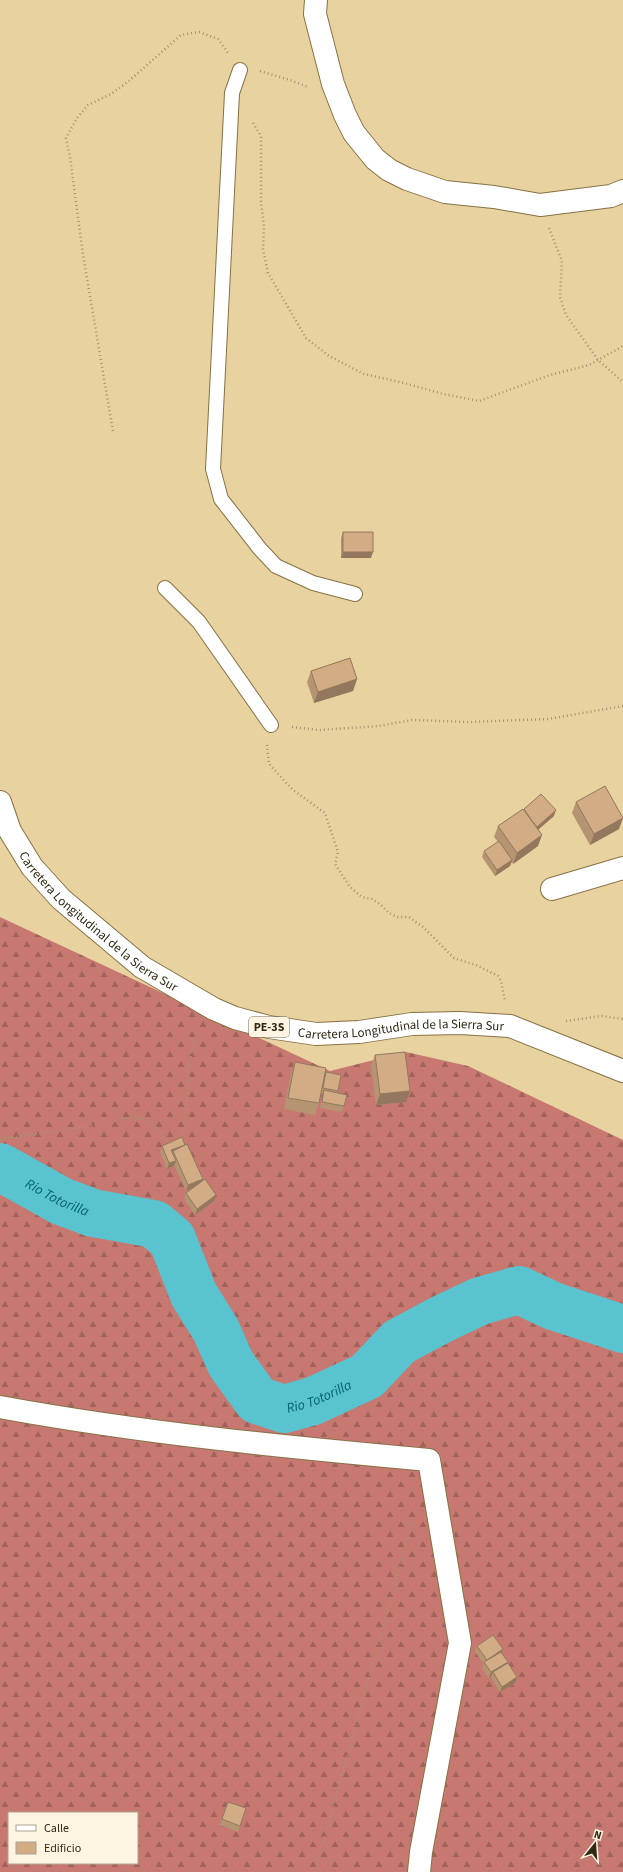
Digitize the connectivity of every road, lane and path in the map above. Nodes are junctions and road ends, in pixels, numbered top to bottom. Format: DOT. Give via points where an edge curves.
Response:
graph roads {
  1 [pos="316,0"];
  2 [pos="240,70"];
  3 [pos="311,89"];
  4 [pos="232,93"];
  5 [pos="623,191"];
  6 [pos="540,205"];
  7 [pos="623,346"];
  8 [pos="598,360"];
  9 [pos="623,382"];
  10 [pos="113,430"];
  11 [pos="165,588"];
  12 [pos="355,594"];
  13 [pos="623,706"];
  14 [pos="271,725"];
  15 [pos="0,802"];
  16 [pos="623,868"];
  17 [pos="552,889"];
  18 [pos="235,1018"];
  19 [pos="623,1019"];
  20 [pos="510,1026"];
  21 [pos="539,1039"];
  22 [pos="623,1071"];
  23 [pos="0,1139"];
  24 [pos="0,1407"];
  25 [pos="414,1514"];
  26 [pos="316,1872"];
  27 [pos="419,1872"];
  1 -- 6 [label="main road" via="315,14 333,84 354,133 375,159 408,180 445,192"];
  2 -- 3 [label="path" via="260,71"];
  2 -- 4 [label="lane"];
  2 -- 10 [label="path" via="218,39 199,32 181,35 129,81 111,94 88,105 66,138"];
  4 -- 8 [label="path" via="261,136 263,249 268,273 306,338 329,356 364,374 480,401 550,375 589,366"];
  4 -- 12 [label="lane" via="213,470 221,499 276,566 313,583"];
  5 -- 6 [label="main road" via="611,196"];
  6 -- 8 [label="path" via="562,261 560,297 566,315"];
  7 -- 8 [label="path"];
  8 -- 9 [label="path"];
  11 -- 14 [label="lane" via="199,622"];
  13 -- 14 [label="path" via="548,719 469,722 412,720 379,726 319,730"];
  14 -- 20 [label="path" via="266,738 268,764 294,790 325,813 338,852 335,864 350,887 397,917 408,917 423,927 454,958 498,976 502,981"];
  15 -- 18 [label="main road, Carretera Longitudinal de la Sierra Sur / PE-3S" via="10,831 28,861 61,899 142,967 214,1009"];
  16 -- 17 [label="main road"];
  18 -- 20 [label="main road, Carretera Longitudinal de la Sierra Sur / PE-3S" via="269,1027 316,1034 359,1032 412,1024"];
  18 -- 23 [label="path" via="202,1032 196,1038 192,1052 183,1133 178,1143 171,1144 166,1141 150,1122 140,1116 110,1123"];
  19 -- 21 [label="path" via="601,1016 568,1020"];
  20 -- 21 [label="main road, Carretera Longitudinal de la Sierra Sur / PE-3S"];
  21 -- 22 [label="main road, Carretera Longitudinal de la Sierra Sur / PE-3S"];
  24 -- 27 [label="main road" via="244,1443 429,1460 460,1643 420,1852"];
  25 -- 26 [label="path"];
}
